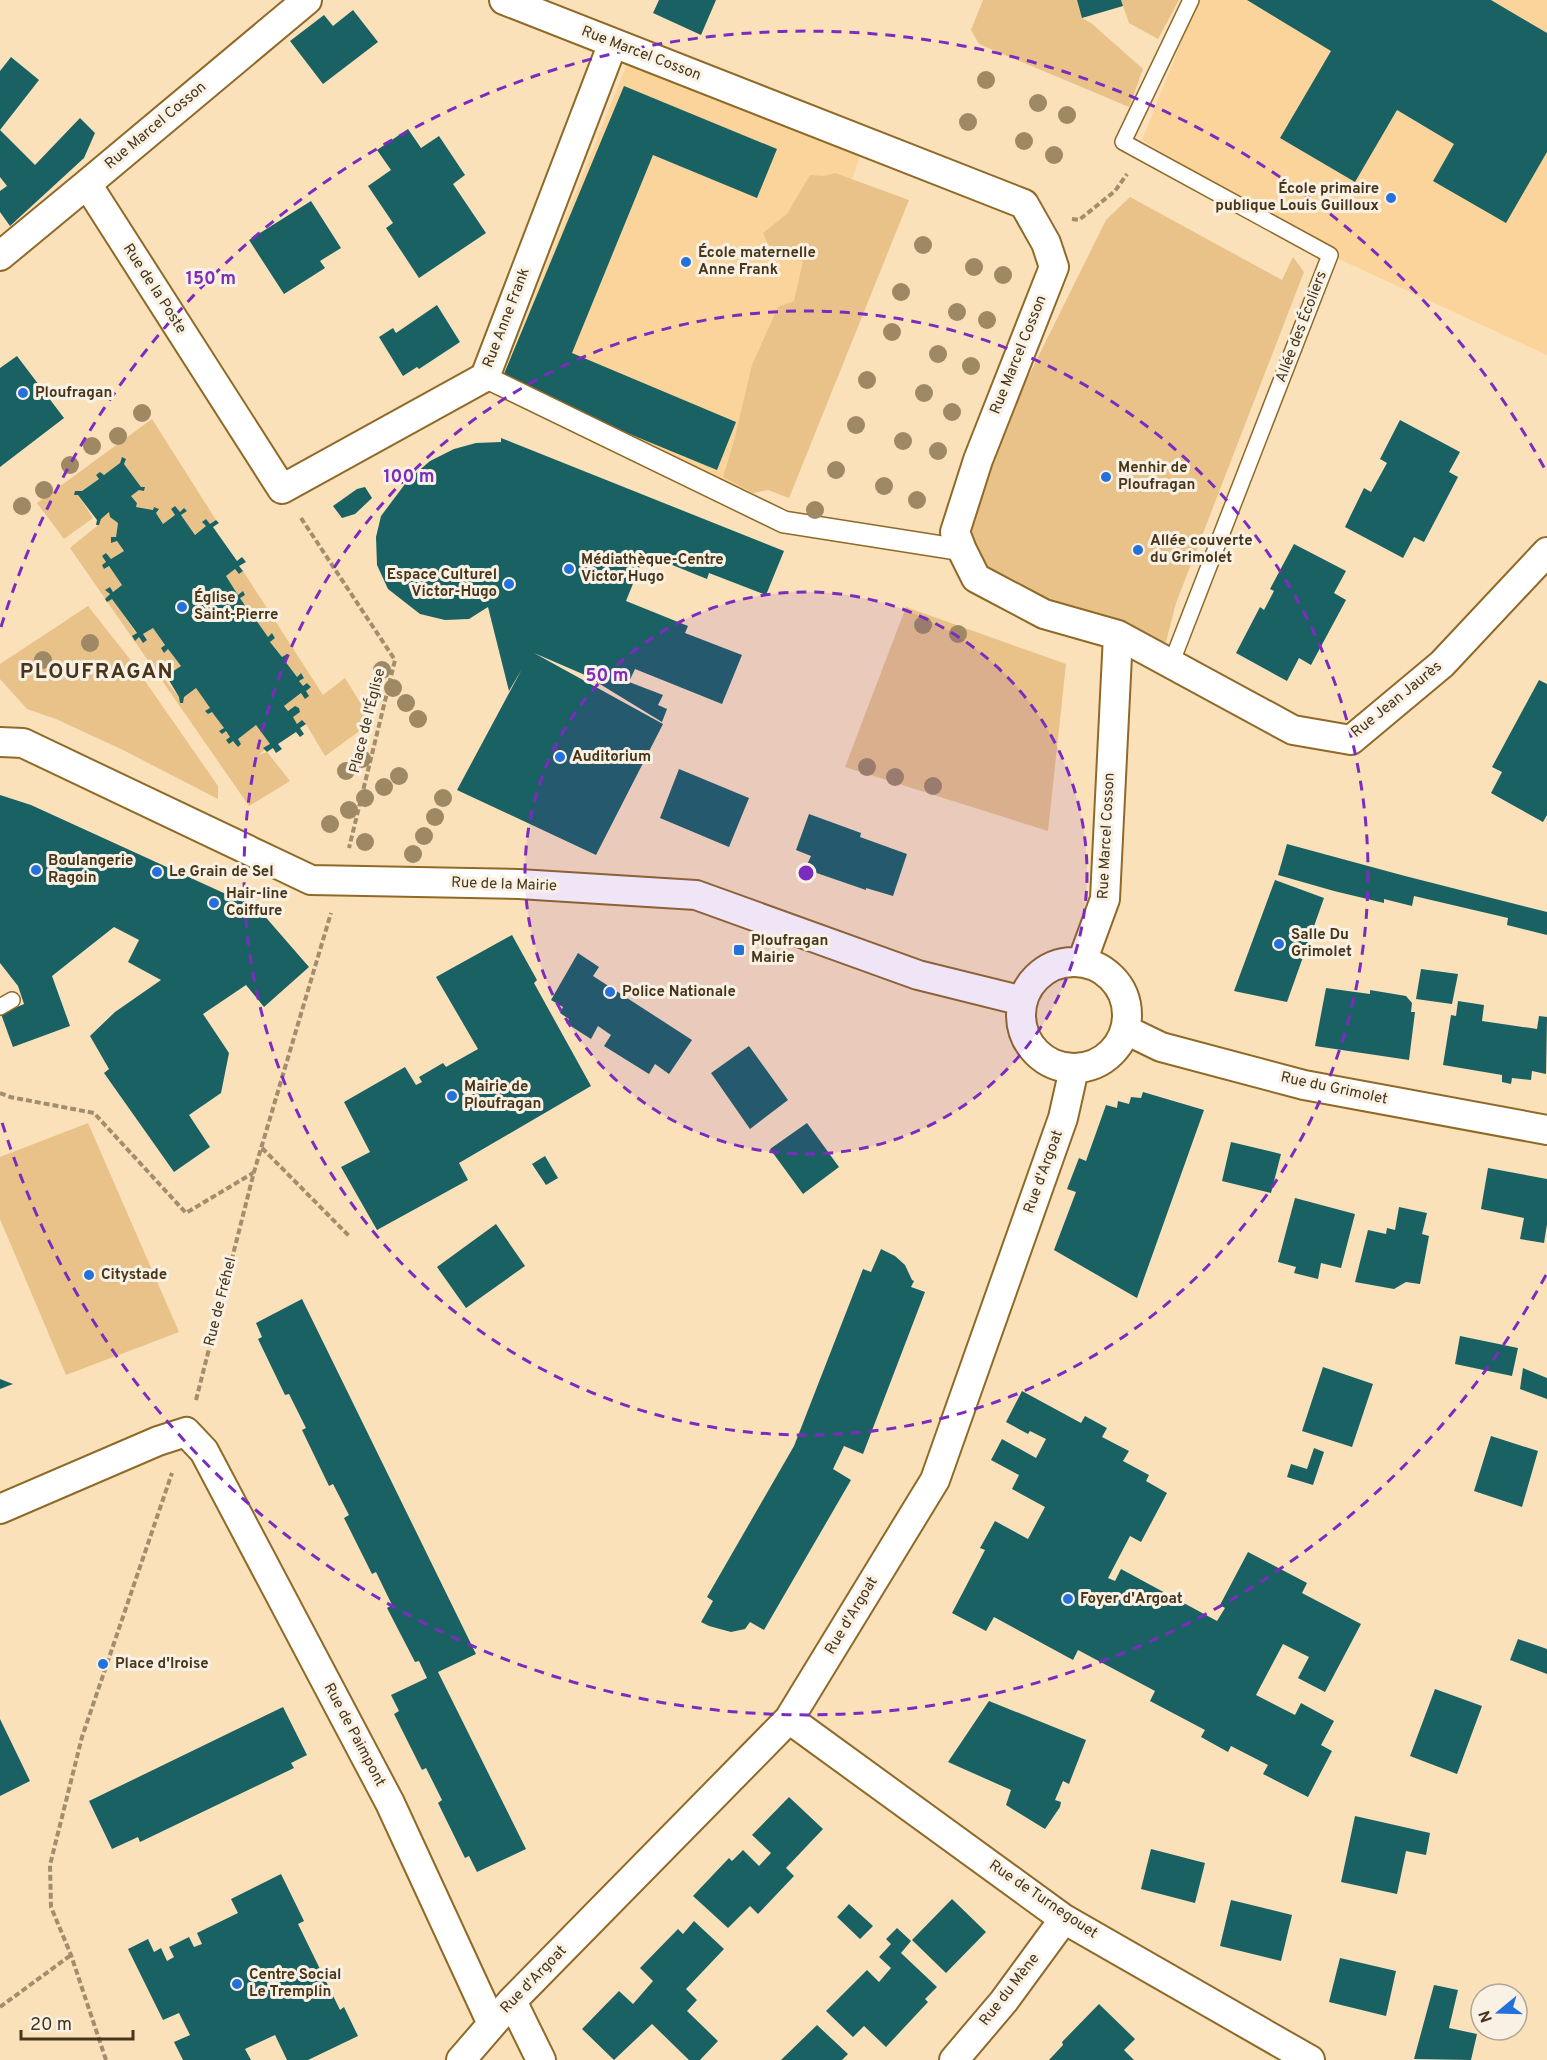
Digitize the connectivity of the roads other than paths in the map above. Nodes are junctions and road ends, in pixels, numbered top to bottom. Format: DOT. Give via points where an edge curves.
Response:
graph roads {
  1 [pos="307,0"];
  2 [pos="504,0"];
  3 [pos="1191,0"];
  4 [pos="613,43"];
  5 [pos="87,184"];
  6 [pos="0,256"];
  7 [pos="484,377"];
  8 [pos="282,489"];
  9 [pos="962,550"];
  10 [pos="1547,552"];
  11 [pos="1118,635"];
  12 [pos="1171,664"];
  13 [pos="0,742"];
  14 [pos="1083,962"];
  15 [pos="1023,1001"];
  16 [pos="1126,1030"];
  17 [pos="1074,1069"];
  18 [pos="1547,1130"];
  19 [pos="0,1509"];
  20 [pos="789,1719"];
  21 [pos="1064,1919"];
  22 [pos="512,2001"];
  23 [pos="492,2024"];
  24 [pos="461,2060"];
  25 [pos="541,2060"];
  26 [pos="954,2060"];
  27 [pos="1310,2060"];
  1 -- 5 [label="street, Rue Marcel Cosson"];
  2 -- 4 [label="street, Rue Marcel Cosson"];
  3 -- 12 [label="lane, Allée des Écoliers" via="1123,142 1330,255"];
  4 -- 7 [label="street, Rue Anne Frank"];
  4 -- 9 [label="street, Rue Marcel Cosson" via="1024,204 1046,243 1054,267 978,460 955,532"];
  5 -- 6 [label="street"];
  5 -- 8 [label="street, Rue de la Poste"];
  7 -- 8 [label="street, Rue Anne Frank"];
  7 -- 9 [label="street" via="784,522"];
  9 -- 11 [label="street, Rue Marcel Cosson" via="976,578 1044,614"];
  10 -- 12 [label="street, Rue Jean Jaurès" via="1442,664 1351,740 1293,730"];
  11 -- 12 [label="street, Rue Jean Jaurès"];
  11 -- 14 [label="street, Rue Marcel Cosson" via="1106,899"];
  13 -- 15 [label="street, Rue de la Mairie" via="23,743 311,880 519,884 696,895 918,975"];
  14 -- 15 [label="street" via="1052,966 1029,987"];
  14 -- 16 [label="street" via="1100,968 1123,994"];
  15 -- 17 [label="street" via="1024,1033 1032,1047 1050,1063"];
  16 -- 17 [label="street" via="1106,1058"];
  16 -- 18 [label="street, Rue du Grimolet" via="1161,1047 1304,1085"];
  17 -- 20 [label="street, Rue d'Argoat" via="1064,1118 935,1480"];
  19 -- 23 [label="street, Rue de Paimpont" via="158,1441 194,1434 390,1803"];
  20 -- 21 [label="street, Rue de Turnegouet"];
  20 -- 22 [label="street, Rue d'Argoat"];
  21 -- 26 [label="street, Rue du Mène" via="1004,2001"];
  21 -- 27 [label="street, Rue de Turnegouet"];
  22 -- 23 [label="street, Rue d'Argoat"];
  22 -- 25 [label="street"];
  23 -- 24 [label="street, Rue d'Argoat"];
}
